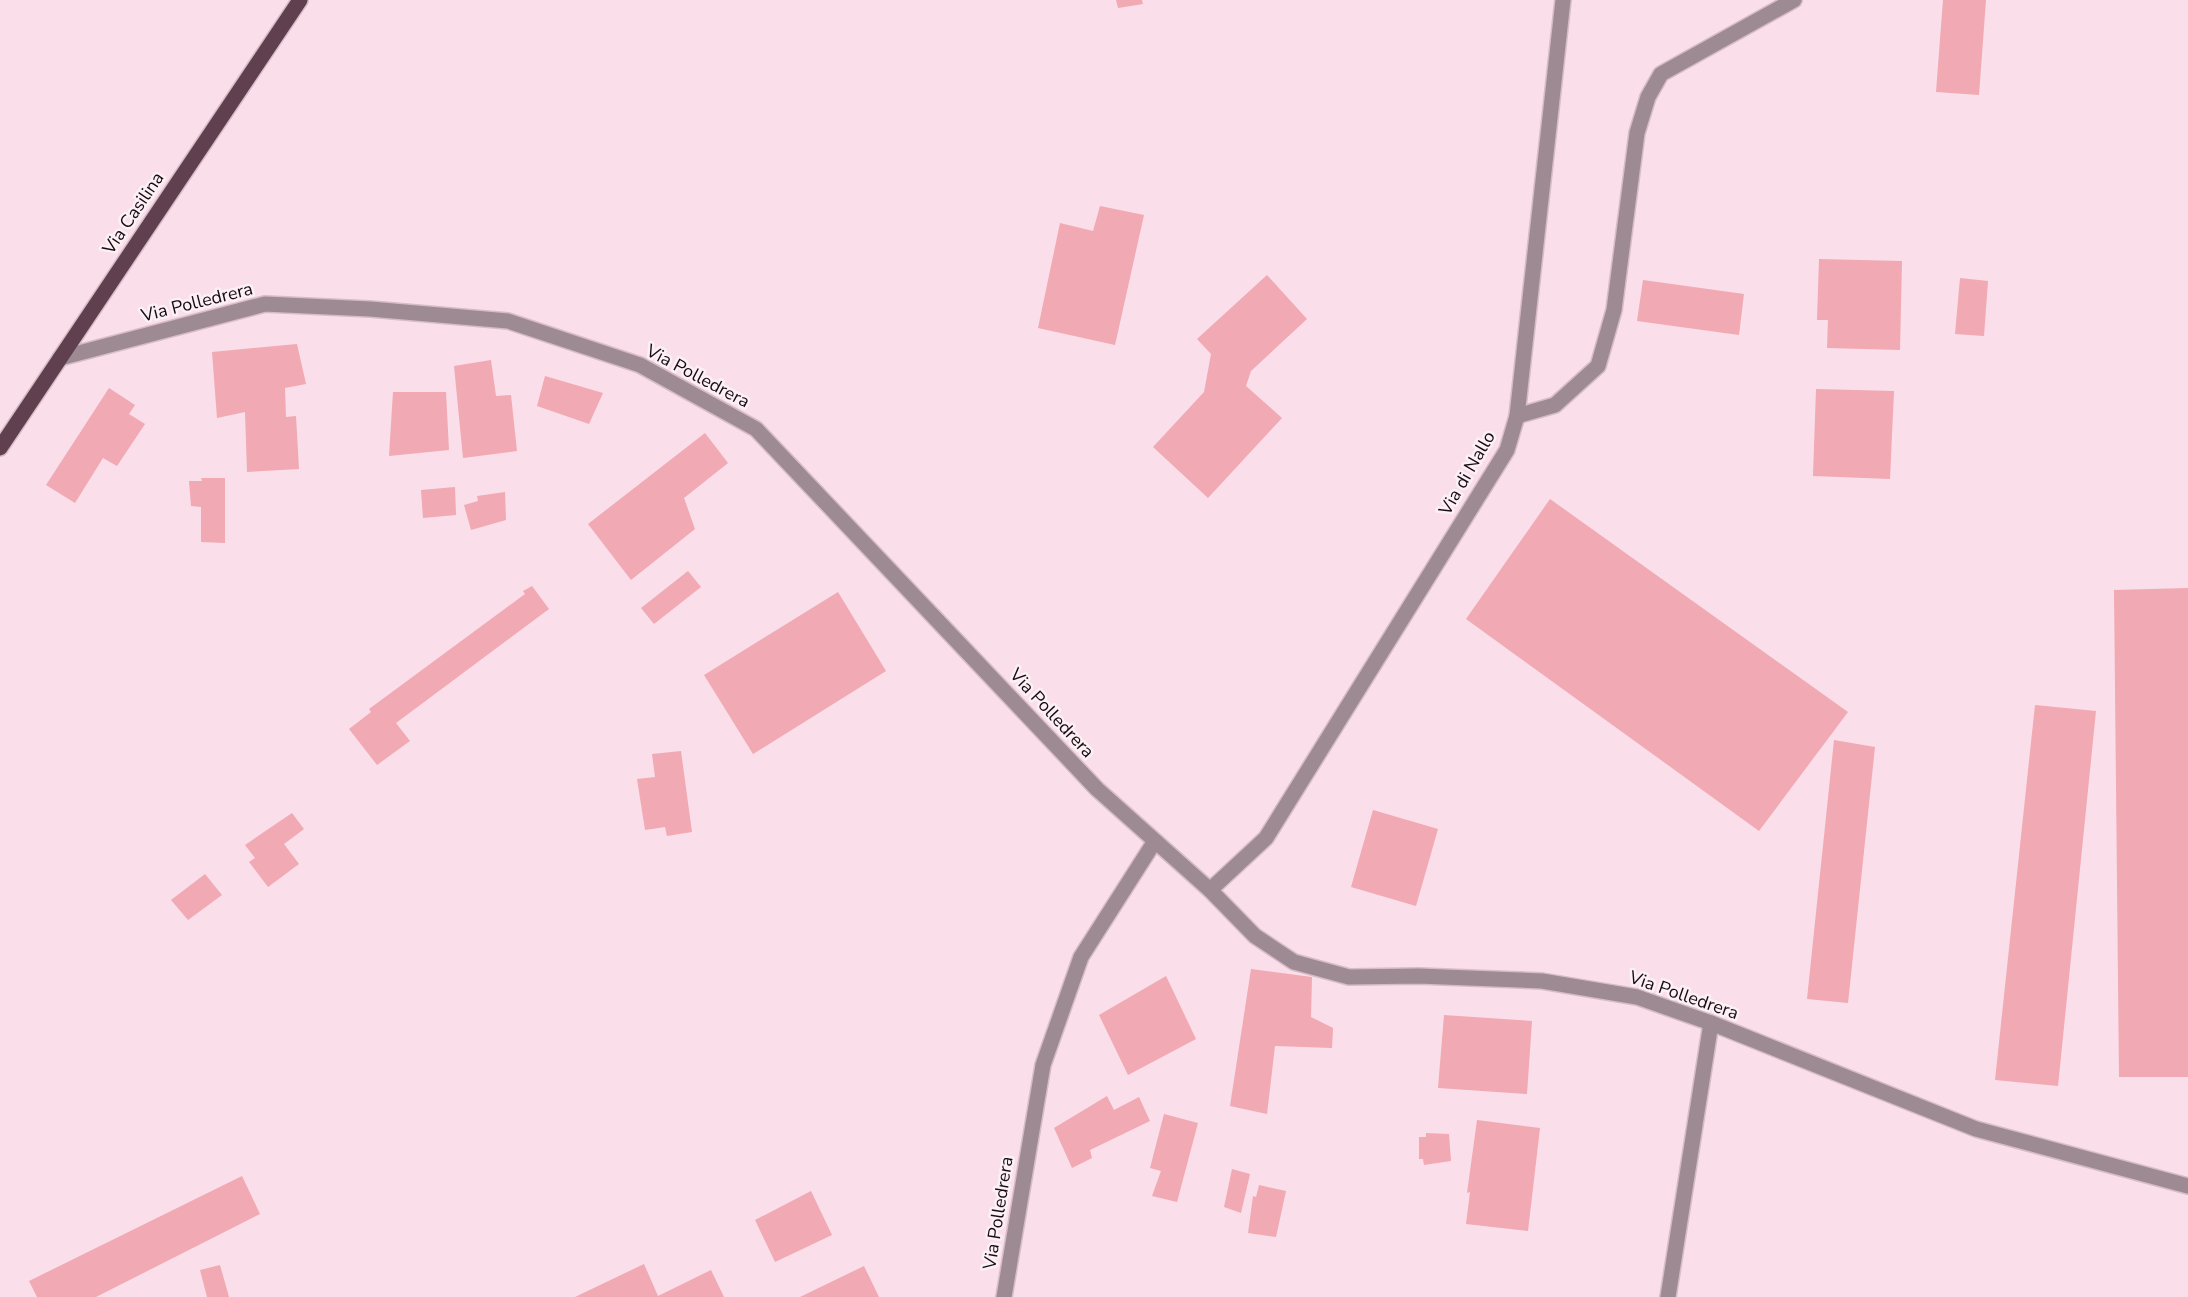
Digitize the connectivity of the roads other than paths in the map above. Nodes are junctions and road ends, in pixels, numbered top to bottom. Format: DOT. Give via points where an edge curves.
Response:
graph roads {
  1 [pos="300,0"];
  2 [pos="1563,0"];
  3 [pos="1794,0"];
  4 [pos="60,358"];
  5 [pos="1517,416"];
  6 [pos="0,448"];
  7 [pos="1155,841"];
  8 [pos="1210,890"];
  9 [pos="1711,1023"];
  10 [pos="2188,1186"];
  11 [pos="1004,1297"];
  12 [pos="1668,1297"];
  1 -- 4 [label="main road, Via Casilina"];
  2 -- 5 [label="street, Via di Nallo"];
  3 -- 5 [label="street" via="1661,74 1648,97 1637,133 1614,310 1598,366 1555,405"];
  4 -- 6 [label="main road, Via Casilina"];
  4 -- 7 [label="street, Via Polledrera" via="265,304 508,321 640,365 756,429 1097,789"];
  5 -- 8 [label="street, Via di Nallo" via="1507,450 1266,838"];
  7 -- 8 [label="street, Via Polledrera"];
  7 -- 11 [label="street, Via Polledrera" via="1081,957 1043,1065"];
  8 -- 9 [label="street, Via Polledrera" via="1255,936 1294,962 1349,977 1542,981 1637,997"];
  9 -- 10 [label="street, Via Polledrera" via="1976,1129"];
  9 -- 12 [label="street"];
}
